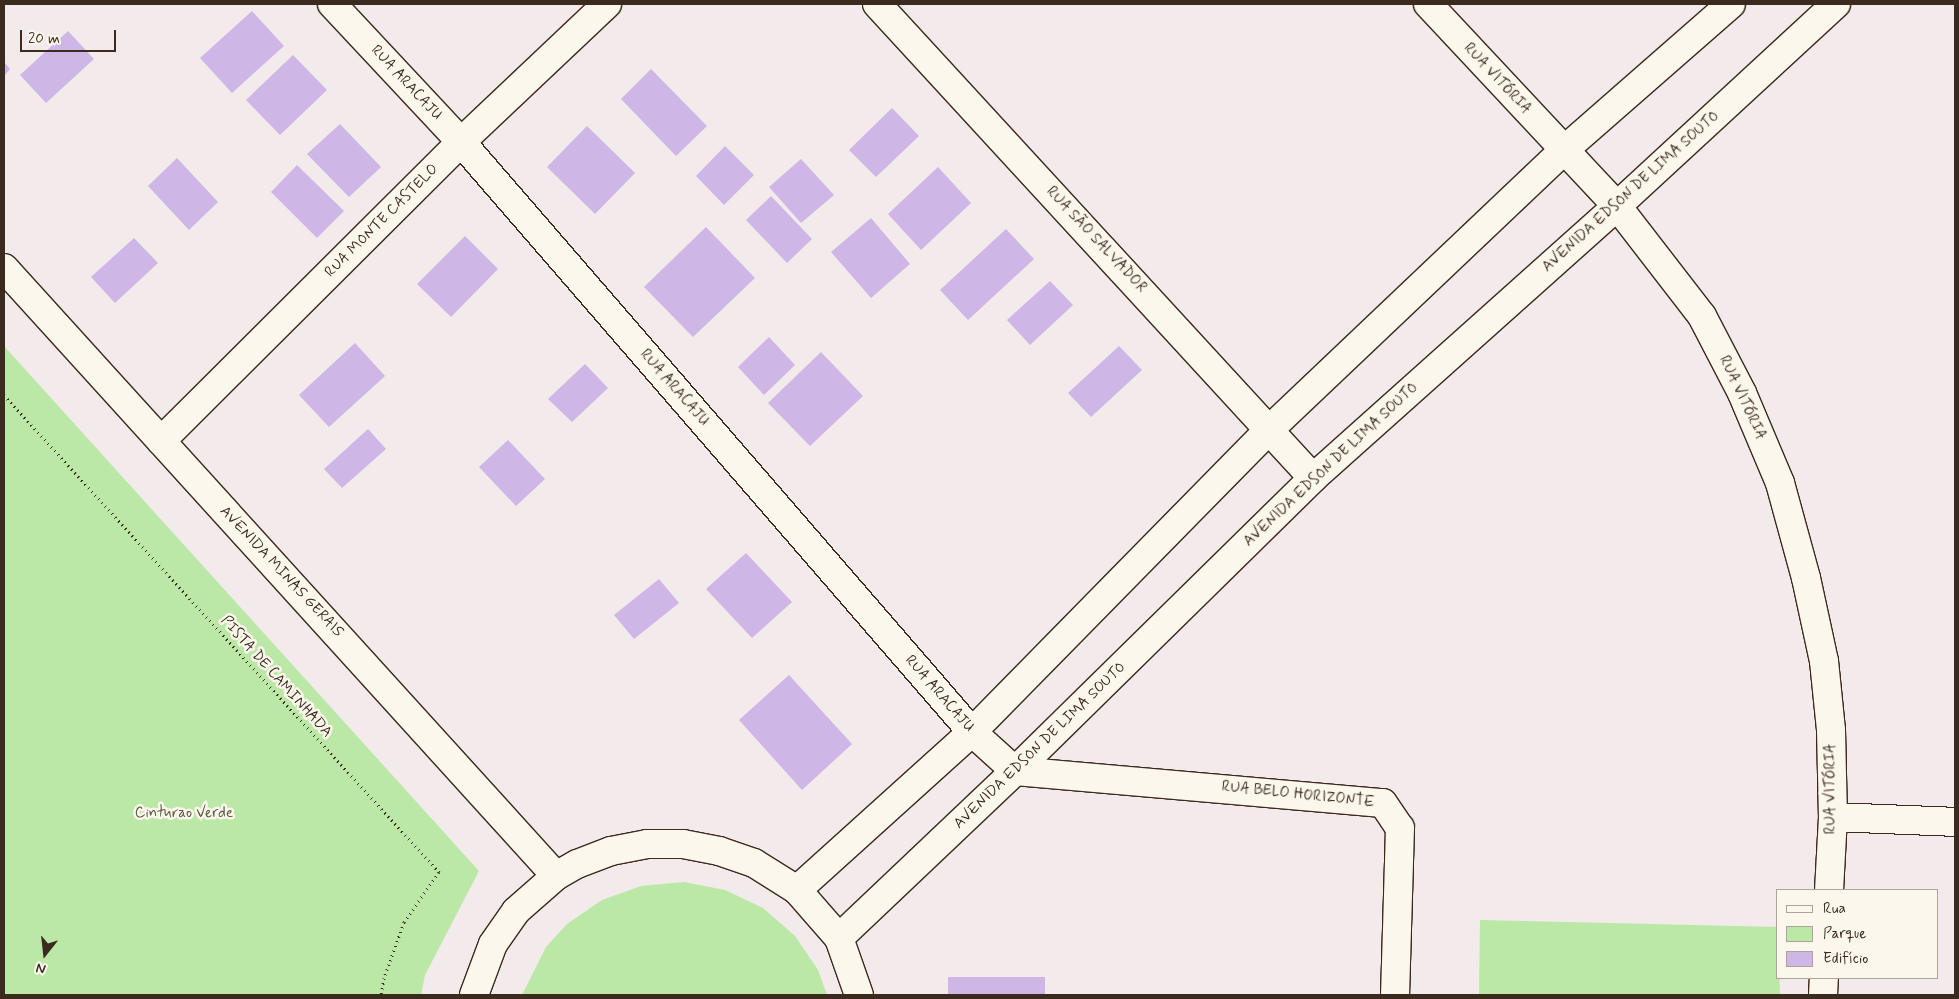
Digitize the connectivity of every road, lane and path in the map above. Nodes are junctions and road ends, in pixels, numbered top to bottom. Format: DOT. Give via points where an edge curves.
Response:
graph roads {
  1 [pos="332,4"];
  2 [pos="607,4"];
  3 [pos="878,4"];
  4 [pos="1428,4"];
  5 [pos="1731,4"];
  6 [pos="1836,4"];
  7 [pos="461,142"];
  8 [pos="1563,151"];
  9 [pos="1617,206"];
  10 [pos="4,268"];
  11 [pos="4,395"];
  12 [pos="1270,429"];
  13 [pos="161,441"];
  14 [pos="1313,478"];
  15 [pos="972,732"];
  16 [pos="1015,771"];
  17 [pos="1832,817"];
  18 [pos="1955,822"];
  19 [pos="556,876"];
  20 [pos="1829,889"];
  21 [pos="797,890"];
  22 [pos="839,938"];
  23 [pos="1824,979"];
  24 [pos="381,995"];
  25 [pos="474,995"];
  26 [pos="859,995"];
  27 [pos="1395,995"];
  28 [pos="1823,995"];
  1 -- 7 [label="street, RUA ARACAJU"];
  2 -- 7 [label="street, RUA MONTE CASTELO"];
  3 -- 12 [label="street, RUA SÃO SALVADOR"];
  4 -- 8 [label="street, RUA VITÓRIA"];
  5 -- 8 [label="street"];
  6 -- 9 [label="street, AVENIDA EDSON DE LIMA SOUTO"];
  7 -- 13 [label="street, RUA MONTE CASTELO"];
  7 -- 15 [label="street, RUA ARACAJU"];
  8 -- 9 [label="street, RUA VITÓRIA"];
  8 -- 12 [label="street"];
  9 -- 14 [label="street, AVENIDA EDSON DE LIMA SOUTO"];
  9 -- 17 [label="street, RUA VITÓRIA" via="1702,316 1742,393 1780,483 1824,661 1831,730"];
  10 -- 13 [label="street, AVENIDA MINAS GERAIS"];
  11 -- 24 [label="path, PISTA DE CAMINHADA" via="439,872 404,922"];
  12 -- 14 [label="street, RUA SÃO SALVADOR"];
  12 -- 15 [label="street"];
  13 -- 19 [label="street, AVENIDA MINAS GERAIS"];
  14 -- 16 [label="street, AVENIDA EDSON DE LIMA SOUTO"];
  15 -- 16 [label="street, RUA ARACAJU"];
  15 -- 21 [label="street"];
  16 -- 22 [label="street, AVENIDA EDSON DE LIMA SOUTO"];
  16 -- 27 [label="street, RUA BELO HORIZONTE" via="1383,803 1400,828"];
  17 -- 18 [label="street"];
  17 -- 20 [label="street, RUA VITÓRIA"];
  19 -- 21 [label="street" via="611,851 647,844 683,844 719,850 754,863"];
  19 -- 25 [label="street" via="516,911 493,944"];
  21 -- 22 [label="street"];
  22 -- 26 [label="street"];
  23 -- 28 [label="street"];
}
